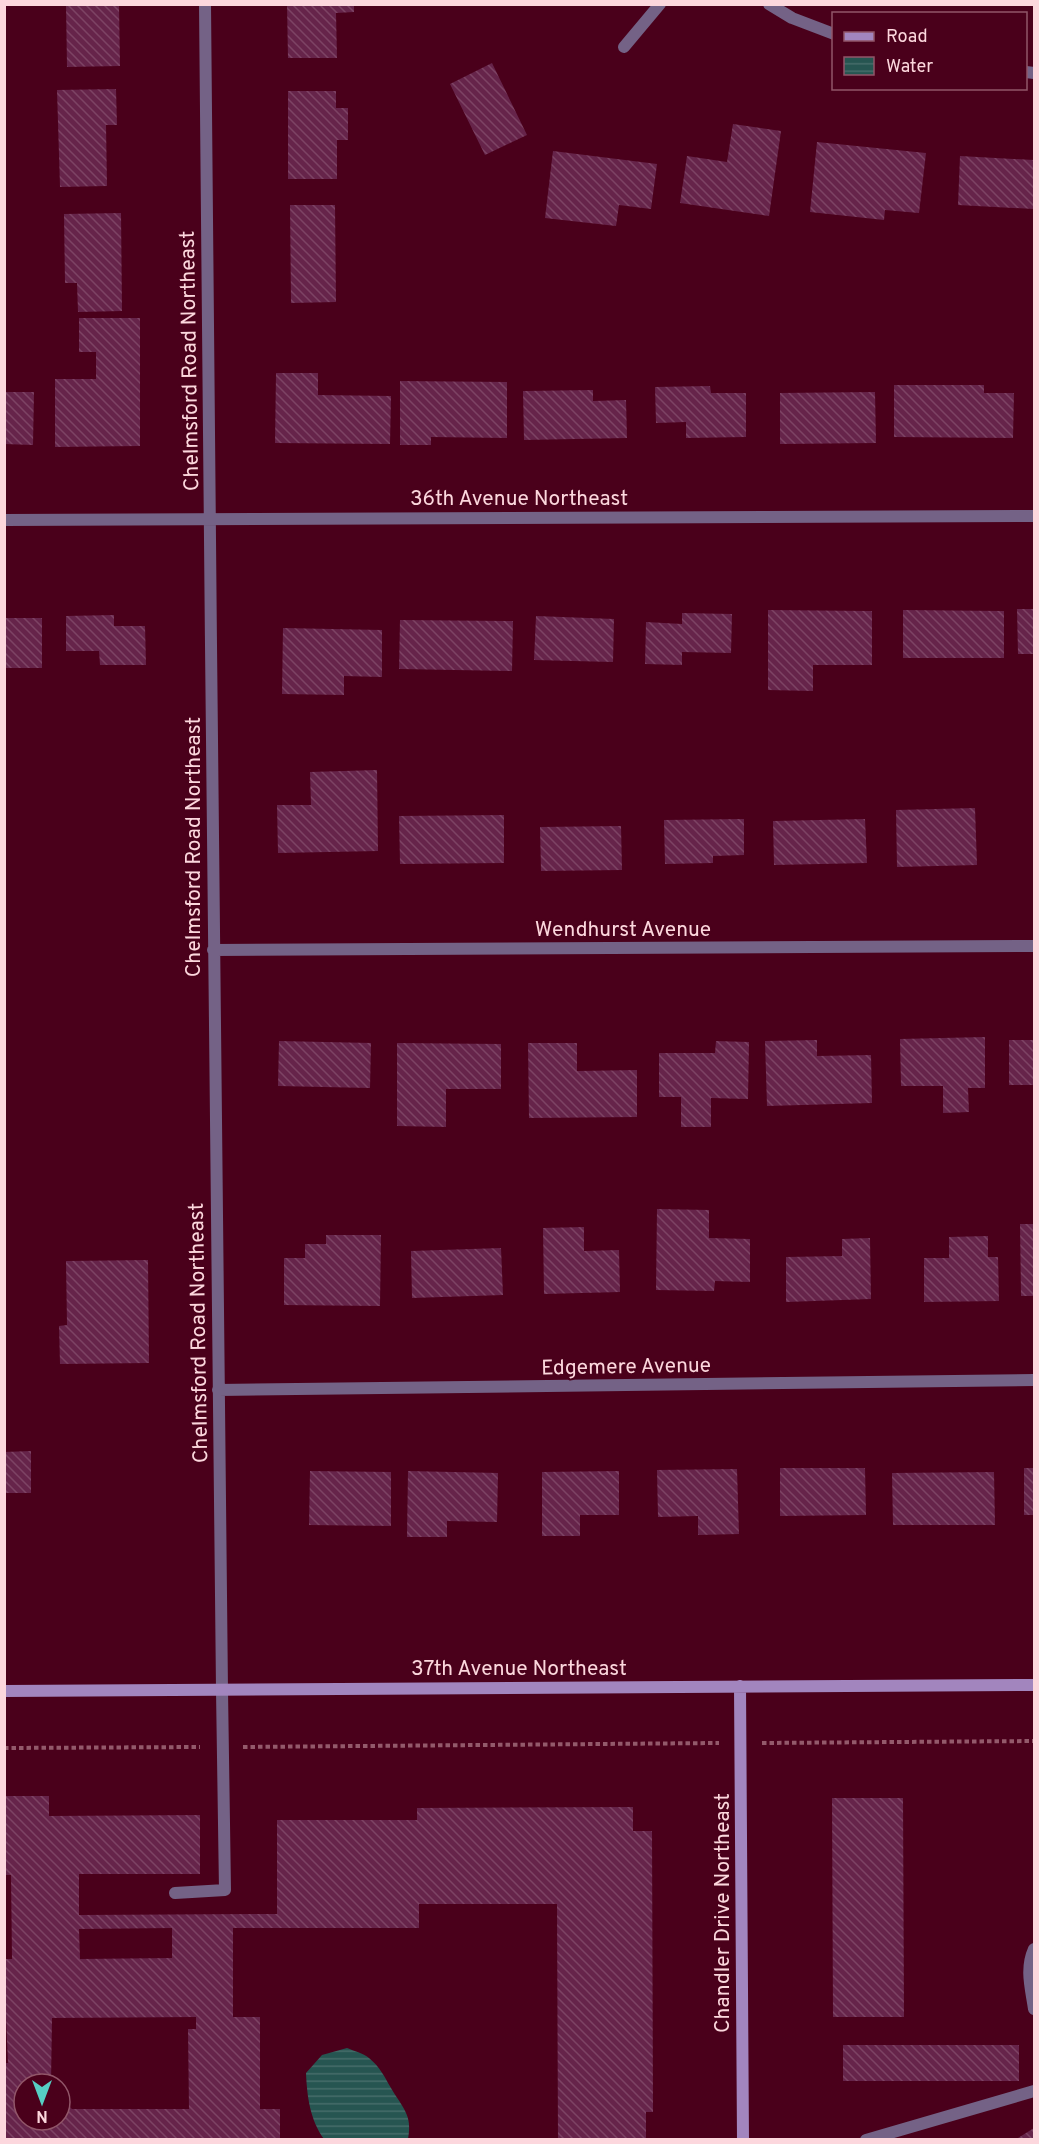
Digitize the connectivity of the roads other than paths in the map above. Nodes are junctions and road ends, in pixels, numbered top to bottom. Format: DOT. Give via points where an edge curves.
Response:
graph roads {
  1 [pos="205,4"];
  2 [pos="660,4"];
  3 [pos="769,4"];
  4 [pos="832,33"];
  5 [pos="624,47"];
  6 [pos="1035,516"];
  7 [pos="211,519"];
  8 [pos="4,520"];
  9 [pos="1035,946"];
  10 [pos="213,950"];
  11 [pos="1035,1380"];
  12 [pos="218,1390"];
  13 [pos="1035,1685"];
  14 [pos="740,1686"];
  15 [pos="222,1690"];
  16 [pos="4,1691"];
  17 [pos="175,1893"];
  18 [pos="1035,1949"];
  19 [pos="1035,2009"];
  20 [pos="1035,2091"];
  21 [pos="743,2139"];
  22 [pos="866,2139"];
  1 -- 7 [label="street, Chelmsford Road Northeast"];
  2 -- 5 [label="street"];
  3 -- 4 [label="street" via="792,18"];
  6 -- 7 [label="street, 36th Avenue Northeast"];
  7 -- 8 [label="street, 36th Avenue Northeast"];
  7 -- 10 [label="street, Chelmsford Road Northeast"];
  9 -- 10 [label="street, Wendhurst Avenue"];
  10 -- 12 [label="street, Chelmsford Road Northeast"];
  11 -- 12 [label="street, Edgemere Avenue"];
  12 -- 15 [label="street, Chelmsford Road Northeast"];
  13 -- 14 [label="main road, 37th Avenue Northeast"];
  14 -- 15 [label="main road, 37th Avenue Northeast"];
  14 -- 21 [label="main road, Chandler Drive Northeast"];
  15 -- 16 [label="main road, 37th Avenue Northeast"];
  15 -- 17 [label="street, Chelmsford Road Northeast" via="225,1890"];
  18 -- 19 [label="street" via="1028,1977"];
  20 -- 22 [label="street"];
}
